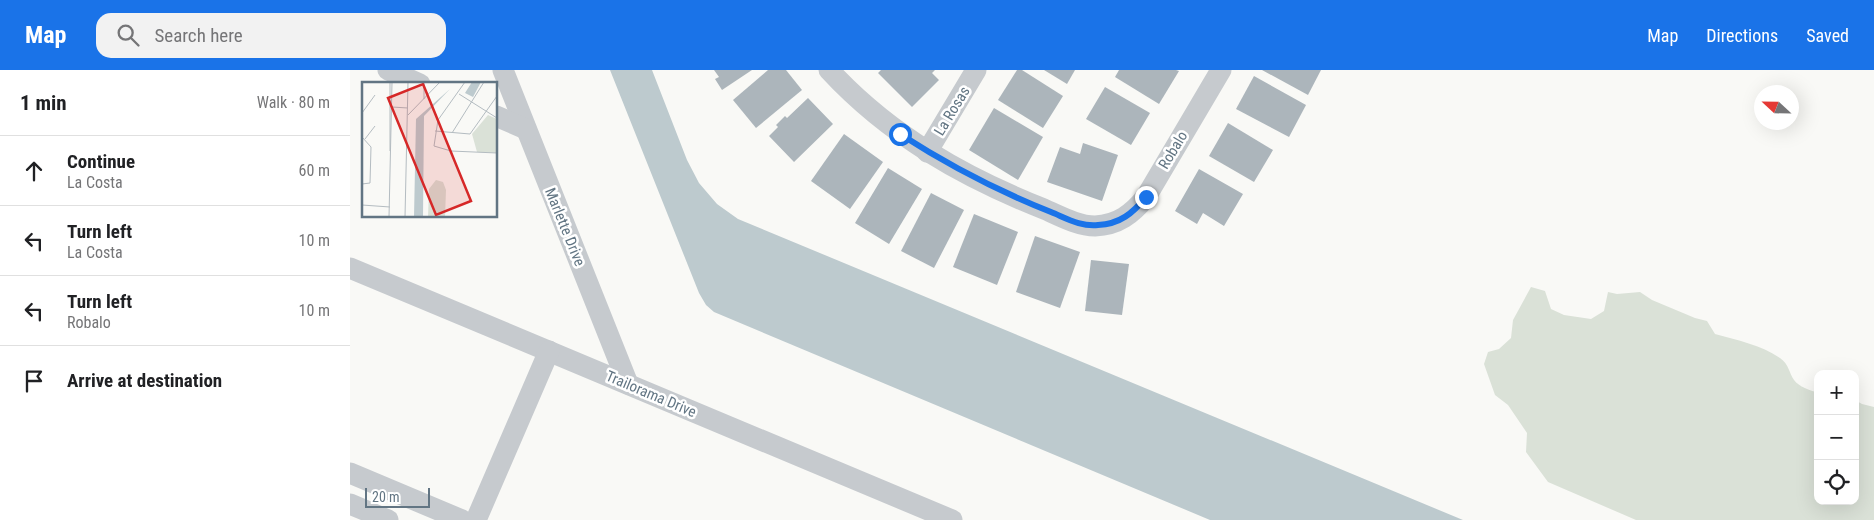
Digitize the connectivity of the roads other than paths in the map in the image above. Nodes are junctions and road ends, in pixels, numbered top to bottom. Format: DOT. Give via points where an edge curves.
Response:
graph roads {
  1 [pos="388,70"];
  2 [pos="503,70"];
  3 [pos="829,70"];
  4 [pos="976,70"];
  5 [pos="1221,70"];
  6 [pos="415,82"];
  7 [pos="498,117"];
  8 [pos="526,129"];
  9 [pos="927,152"];
  10 [pos="350,268"];
  11 [pos="549,351"];
  12 [pos="628,384"];
  13 [pos="350,473"];
  14 [pos="350,504"];
  15 [pos="388,520"];
  16 [pos="462,520"];
  17 [pos="476,520"];
  18 [pos="952,520"];
  1 -- 6 [label="street"];
  2 -- 8 [label="street, Marlette Drive"];
  3 -- 9 [label="street" via="874,114"];
  4 -- 9 [label="street, La Rosas"];
  5 -- 9 [label="street, Robalo" via="1146,197 1131,213 1116,222 1097,226 1079,223 983,182"];
  7 -- 8 [label="street"];
  8 -- 12 [label="street, Marlette Drive"];
  10 -- 11 [label="street, Trailorama Drive"];
  11 -- 12 [label="street, Trailorama Drive"];
  11 -- 17 [label="street"];
  12 -- 18 [label="street, Trailorama Drive"];
  13 -- 16 [label="street"];
  14 -- 15 [label="street"];
}
